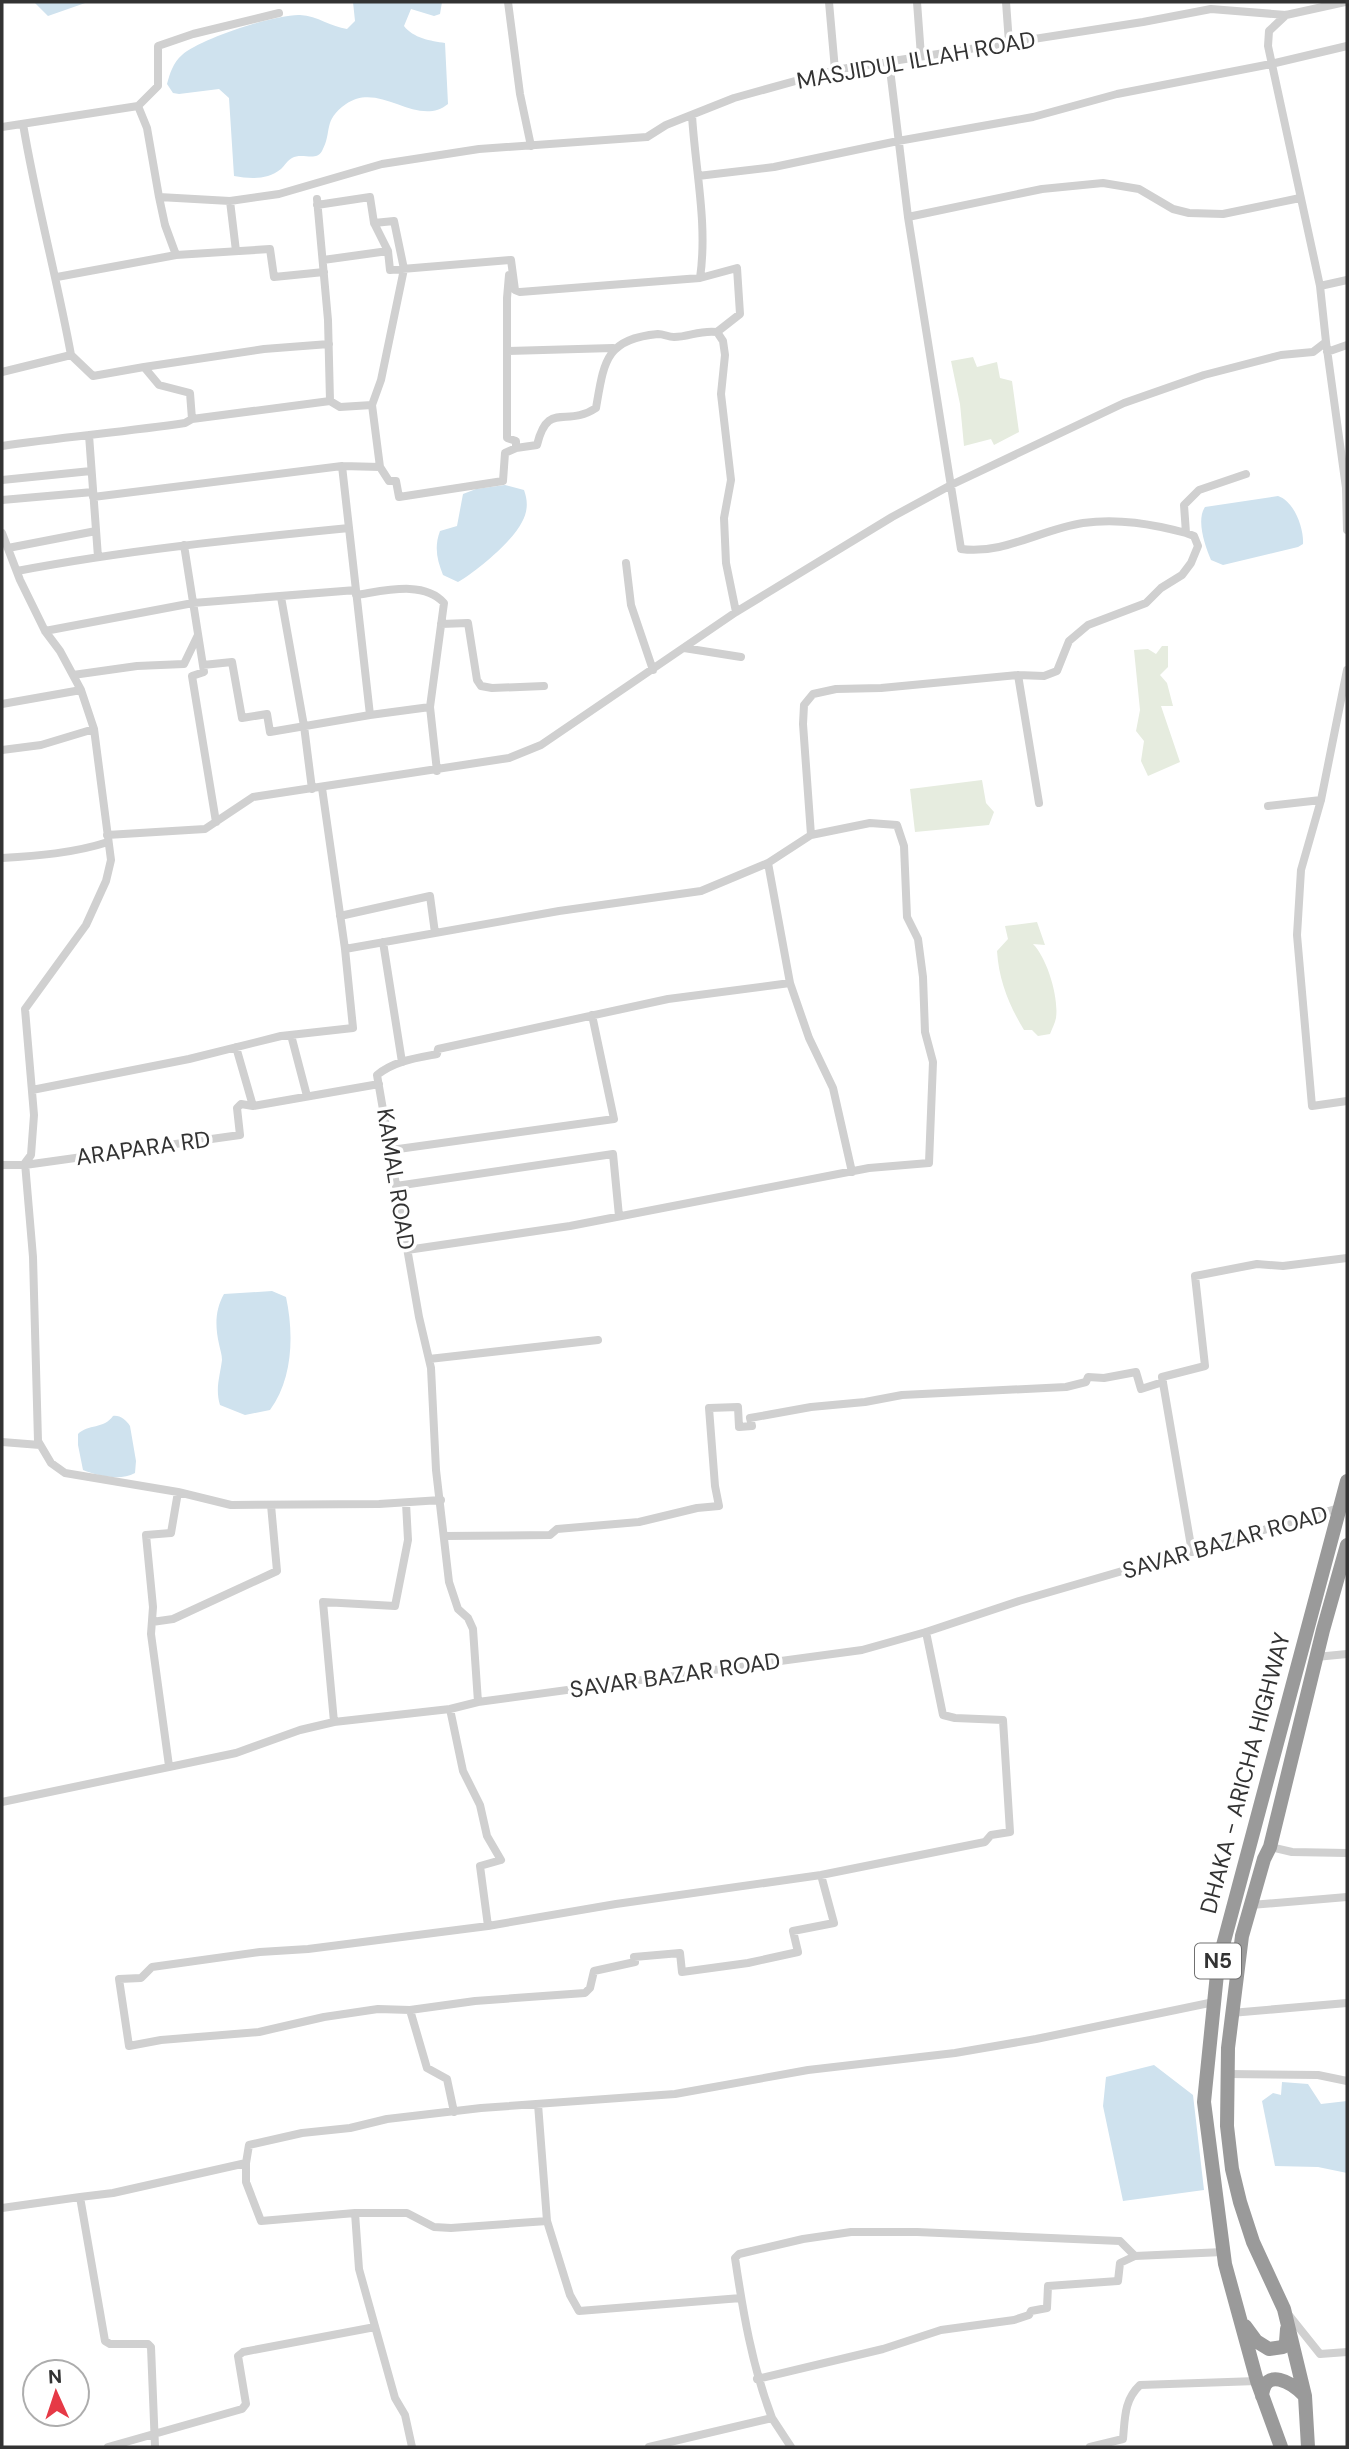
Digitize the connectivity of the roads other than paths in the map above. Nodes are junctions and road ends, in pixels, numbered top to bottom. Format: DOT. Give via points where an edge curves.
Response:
graph roads {
  1 [pos="508,2"];
  2 [pos="829,2"];
  3 [pos="917,2"];
  4 [pos="1006,2"];
  5 [pos="1345,2"];
  6 [pos="279,13"];
  7 [pos="1286,15"];
  8 [pos="1009,43"];
  9 [pos="1347,46"];
  10 [pos="921,56"];
  11 [pos="889,61"];
  12 [pos="1271,64"];
  13 [pos="835,70"];
  14 [pos="138,106"];
  15 [pos="692,115"];
  16 [pos="23,124"];
  17 [pos="2,127"];
  18 [pos="898,141"];
  19 [pos="531,145"];
  20 [pos="698,176"];
  21 [pos="159,197"];
  22 [pos="1300,198"];
  23 [pos="230,201"];
  24 [pos="908,217"];
  25 [pos="374,223"];
  26 [pos="236,251"];
  27 [pos="388,251"];
  28 [pos="176,255"];
  29 [pos="323,260"];
  30 [pos="511,260"];
  31 [pos="404,269"];
  32 [pos="324,272"];
  33 [pos="57,277"];
  34 [pos="700,278"];
  35 [pos="1347,279"];
  36 [pos="1320,286"];
  37 [pos="717,332"];
  38 [pos="1326,342"];
  39 [pos="329,344"];
  40 [pos="1347,345"];
  41 [pos="613,348"];
  42 [pos="508,351"];
  43 [pos="1327,352"];
  44 [pos="71,355"];
  45 [pos="144,367"];
  46 [pos="2,372"];
  47 [pos="330,401"];
  48 [pos="372,405"];
  49 [pos="192,419"];
  50 [pos="89,435"];
  51 [pos="2,446"];
  52 [pos="516,448"];
  53 [pos="341,466"];
  54 [pos="380,467"];
  55 [pos="92,471"];
  56 [pos="1246,474"];
  57 [pos="2,480"];
  58 [pos="951,485"];
  59 [pos="93,495"];
  60 [pos="2,500"];
  61 [pos="349,528"];
  62 [pos="1347,530"];
  63 [pos="96,531"];
  64 [pos="2,533"];
  65 [pos="1186,533"];
  66 [pos="184,545"];
  67 [pos="8,548"];
  68 [pos="97,557"];
  69 [pos="626,563"];
  70 [pos="17,571"];
  71 [pos="356,592"];
  72 [pos="281,597"];
  73 [pos="193,603"];
  74 [pos="736,612"];
  75 [pos="441,624"];
  76 [pos="45,631"];
  77 [pos="198,634"];
  78 [pos="684,648"];
  79 [pos="741,656"];
  80 [pos="203,665"];
  81 [pos="653,670"];
  82 [pos="1347,670"];
  83 [pos="1018,675"];
  84 [pos="73,676"];
  85 [pos="544,686"];
  86 [pos="80,690"];
  87 [pos="2,704"];
  88 [pos="430,708"];
  89 [pos="370,715"];
  90 [pos="304,726"];
  91 [pos="93,729"];
  92 [pos="2,750"];
  93 [pos="437,771"];
  94 [pos="322,788"];
  95 [pos="312,789"];
  96 [pos="1321,800"];
  97 [pos="1038,803"];
  98 [pos="1268,806"];
  99 [pos="216,822"];
  100 [pos="811,835"];
  101 [pos="108,839"];
  102 [pos="2,858"];
  103 [pos="768,863"];
  104 [pos="340,916"];
  105 [pos="435,933"];
  106 [pos="383,942"];
  107 [pos="345,949"];
  108 [pos="790,983"];
  109 [pos="592,1015"];
  110 [pos="291,1035"];
  111 [pos="236,1047"];
  112 [pos="402,1062"];
  113 [pos="379,1084"];
  114 [pos="32,1090"];
  115 [pos="307,1096"];
  116 [pos="1347,1101"];
  117 [pos="253,1105"];
  118 [pos="391,1150"];
  119 [pos="25,1165"];
  120 [pos="2,1166"];
  121 [pos="852,1172"];
  122 [pos="396,1186"];
  123 [pos="620,1216"];
  124 [pos="407,1250"];
  125 [pos="1347,1258"];
  126 [pos="598,1340"];
  127 [pos="429,1359"];
  128 [pos="1163,1382"];
  129 [pos="2,1442"];
  130 [pos="40,1445"];
  131 [pos="1347,1481"];
  132 [pos="178,1492"];
  133 [pos="441,1500"];
  134 [pos="406,1503"];
  135 [pos="271,1505"];
  136 [pos="1339,1508"];
  137 [pos="444,1536"];
  138 [pos="1347,1545"];
  139 [pos="1192,1552"];
  140 [pos="152,1622"];
  141 [pos="926,1632"];
  142 [pos="1347,1654"];
  143 [pos="1316,1657"];
  144 [pos="478,1702"];
  145 [pos="450,1709"];
  146 [pos="334,1722"];
  147 [pos="169,1766"];
  148 [pos="2,1802"];
  149 [pos="1270,1847"];
  150 [pos="1347,1853"];
  151 [pos="821,1875"];
  152 [pos="1347,1896"];
  153 [pos="1251,1905"];
  154 [pos="488,1926"];
  155 [pos="1214,2002"];
  156 [pos="1347,2003"];
  157 [pos="410,2010"];
  158 [pos="1231,2013"];
  159 [pos="1227,2074"];
  160 [pos="1347,2081"];
  161 [pos="538,2104"];
  162 [pos="454,2112"];
  163 [pos="246,2163"];
  164 [pos="80,2197"];
  165 [pos="2,2208"];
  166 [pos="355,2213"];
  167 [pos="547,2221"];
  168 [pos="1223,2252"];
  169 [pos="1135,2256"];
  170 [pos="741,2298"];
  171 [pos="1284,2309"];
  172 [pos="1240,2320"];
  173 [pos="1287,2325"];
  174 [pos="375,2327"];
  175 [pos="1347,2352"];
  176 [pos="757,2379"];
  177 [pos="1257,2381"];
  178 [pos="1305,2396"];
  179 [pos="1263,2400"];
  180 [pos="772,2418"];
  181 [pos="154,2435"];
  182 [pos="1123,2439"];
  183 [pos="1309,2446"];
  184 [pos="108,2447"];
  185 [pos="155,2447"];
  186 [pos="412,2447"];
  187 [pos="649,2447"];
  188 [pos="791,2447"];
  189 [pos="1090,2447"];
  190 [pos="1133,2447"];
  191 [pos="1270,2447"];
  192 [pos="1280,2447"];
  1 -- 19 [label="street"];
  2 -- 13 [label="street"];
  3 -- 10 [label="street"];
  4 -- 8 [label="street"];
  5 -- 7 [label="street, MASJIDUL ILLAH ROAD"];
  6 -- 14 [label="street" via="158,46 158,86"];
  7 -- 8 [label="street, MASJIDUL ILLAH ROAD" via="1211,9"];
  7 -- 12 [label="street" via="1269,32"];
  8 -- 10 [label="street, MASJIDUL ILLAH ROAD"];
  9 -- 12 [label="street"];
  10 -- 11 [label="street, MASJIDUL ILLAH ROAD"];
  11 -- 13 [label="street, MASJIDUL ILLAH ROAD"];
  11 -- 18 [label="street"];
  12 -- 18 [label="street" via="1116,94 1033,117"];
  12 -- 22 [label="street"];
  13 -- 15 [label="street, MASJIDUL ILLAH ROAD" via="734,98"];
  14 -- 16 [label="street"];
  14 -- 21 [label="street" via="147,128"];
  15 -- 19 [label="street, MASJIDUL ILLAH ROAD" via="648,137"];
  15 -- 20 [label="street"];
  16 -- 17 [label="street"];
  16 -- 33 [label="street"];
  18 -- 20 [label="street" via="774,167"];
  18 -- 24 [label="street"];
  19 -- 23 [label="street, MASJIDUL ILLAH ROAD" via="382,164 279,194"];
  20 -- 34 [label="street"];
  21 -- 23 [label="street, MASJIDUL ILLAH ROAD"];
  21 -- 28 [label="street"];
  22 -- 24 [label="street" via="1223,214 1189,213 1139,189 1103,183 1042,189"];
  22 -- 36 [label="street"];
  23 -- 26 [label="street"];
  24 -- 58 [label="street"];
  25 -- 27 [label="street"];
  25 -- 29 [label="street" via="370,197 317,202"];
  25 -- 31 [label="street" via="394,221"];
  26 -- 28 [label="street"];
  26 -- 32 [label="street" via="270,248 274,277"];
  27 -- 29 [label="street"];
  27 -- 31 [label="street" via="390,270"];
  28 -- 33 [label="street"];
  29 -- 32 [label="street"];
  30 -- 31 [label="street"];
  30 -- 34 [label="street" via="515,290 520,292"];
  30 -- 42 [label="street"];
  31 -- 48 [label="street" via="382,380"];
  32 -- 39 [label="street"];
  33 -- 44 [label="street"];
  34 -- 37 [label="street" via="737,268 740,314"];
  35 -- 36 [label="street"];
  36 -- 38 [label="street"];
  37 -- 41 [label="street" via="661,334"];
  37 -- 74 [label="street" via="725,355 721,394 731,480 724,518 726,564"];
  38 -- 43 [label="street"];
  38 -- 58 [label="street" via="1313,352 1281,355 1204,375 1124,403"];
  39 -- 45 [label="street"];
  39 -- 47 [label="street"];
  40 -- 43 [label="street"];
  41 -- 42 [label="street"];
  41 -- 52 [label="street" via="596,408 586,415 549,419 541,427 537,445"];
  42 -- 52 [label="street" via="507,438 516,441"];
  43 -- 62 [label="street" via="1346,488"];
  44 -- 45 [label="street" via="93,376"];
  44 -- 46 [label="street"];
  45 -- 49 [label="street" via="159,385 190,393"];
  47 -- 48 [label="street" via="340,407"];
  47 -- 49 [label="street"];
  48 -- 54 [label="street"];
  49 -- 50 [label="street"];
  50 -- 51 [label="street"];
  50 -- 55 [label="street"];
  52 -- 54 [label="street" via="505,453 503,481 399,497 396,481 389,481"];
  53 -- 54 [label="street"];
  53 -- 59 [label="street"];
  53 -- 61 [label="street"];
  55 -- 57 [label="street"];
  55 -- 59 [label="street"];
  56 -- 65 [label="street" via="1191,497 1184,505"];
  58 -- 65 [label="street" via="961,548 993,550 1082,523 1132,522"];
  58 -- 74 [label="street"];
  59 -- 60 [label="street"];
  59 -- 63 [label="street"];
  61 -- 66 [label="street"];
  61 -- 71 [label="street"];
  63 -- 67 [label="street"];
  63 -- 68 [label="street"];
  64 -- 67 [label="street"];
  65 -- 83 [label="street" via="1194,536 1198,547 1182,575 1146,603 1088,625 1069,641 1057,671 1044,676"];
  66 -- 68 [label="street"];
  66 -- 73 [label="street"];
  67 -- 70 [label="street"];
  68 -- 70 [label="street"];
  69 -- 81 [label="street" via="631,605"];
  70 -- 76 [label="street"];
  71 -- 72 [label="street"];
  71 -- 75 [label="street" via="407,589 435,593 444,603"];
  71 -- 89 [label="street"];
  72 -- 73 [label="street"];
  72 -- 90 [label="street"];
  73 -- 76 [label="street"];
  73 -- 77 [label="street"];
  74 -- 78 [label="street"];
  75 -- 85 [label="street" via="468,623 481,686"];
  75 -- 88 [label="street"];
  76 -- 84 [label="street"];
  77 -- 80 [label="street"];
  77 -- 84 [label="street" via="184,664"];
  78 -- 79 [label="street"];
  78 -- 81 [label="street"];
  80 -- 90 [label="street" via="232,662 242,718 267,714 270,732"];
  80 -- 99 [label="street" via="204,672 192,677"];
  81 -- 93 [label="street" via="541,745 509,758"];
  82 -- 96 [label="street"];
  83 -- 97 [label="street"];
  83 -- 100 [label="street" via="813,694 804,705 803,724"];
  84 -- 86 [label="street"];
  86 -- 87 [label="street"];
  86 -- 91 [label="street"];
  88 -- 89 [label="street"];
  88 -- 93 [label="street"];
  89 -- 90 [label="street"];
  90 -- 95 [label="street"];
  91 -- 92 [label="street" via="41,745"];
  91 -- 101 [label="street"];
  93 -- 94 [label="street"];
  94 -- 95 [label="street"];
  94 -- 104 [label="street"];
  95 -- 99 [label="street" via="253,797"];
  96 -- 98 [label="street"];
  96 -- 116 [label="street" via="1301,870 1297,935 1312,1106"];
  99 -- 101 [label="street" via="205,829"];
  100 -- 103 [label="street"];
  100 -- 121 [label="street" via="870,823 897,825 904,846 907,917 918,939 923,977 925,1031 933,1062 929,1163"];
  101 -- 102 [label="street" via="93,847"];
  101 -- 114 [label="street" via="111,860 106,881 86,925 25,1010"];
  103 -- 105 [label="street" via="701,891"];
  103 -- 108 [label="street"];
  104 -- 105 [label="street" via="430,896"];
  104 -- 107 [label="street"];
  105 -- 106 [label="street"];
  106 -- 107 [label="street"];
  106 -- 112 [label="street"];
  107 -- 110 [label="street" via="353,1028"];
  108 -- 109 [label="street, KAMAL ROAD" via="668,999"];
  108 -- 121 [label="street" via="833,1088"];
  109 -- 112 [label="street, KAMAL ROAD" via="438,1049 437,1054"];
  109 -- 118 [label="street" via="614,1119"];
  110 -- 111 [label="street"];
  110 -- 115 [label="street"];
  111 -- 114 [label="street"];
  111 -- 117 [label="street"];
  112 -- 113 [label="street, KAMAL ROAD" via="377,1075"];
  113 -- 115 [label="street"];
  113 -- 118 [label="street, KAMAL ROAD"];
  114 -- 119 [label="street" via="31,1155"];
  115 -- 117 [label="street"];
  117 -- 119 [label="street, ARAPARA RD" via="237,1108 240,1135"];
  118 -- 122 [label="street, KAMAL ROAD"];
  119 -- 120 [label="street, ARAPARA RD"];
  119 -- 130 [label="street"];
  121 -- 123 [label="street"];
  122 -- 123 [label="street" via="612,1154"];
  122 -- 124 [label="street, KAMAL ROAD"];
  123 -- 124 [label="street"];
  124 -- 127 [label="street, KAMAL ROAD"];
  125 -- 128 [label="street" via="1283,1266 1257,1264 1195,1276 1205,1366 1162,1377"];
  126 -- 127 [label="street"];
  127 -- 133 [label="street, KAMAL ROAD"];
  128 -- 137 [label="street" via="1141,1389 1136,1372 1088,1377 1086,1382 1066,1387 902,1395 768,1413 750,1418 752,1426 739,1427 738,1407 709,1408 719,1506 639,1522 557,1529 550,1535"];
  128 -- 139 [label="street"];
  129 -- 130 [label="street"];
  130 -- 132 [label="street" via="51,1463 65,1473"];
  131 -- 136 [label="highway, DHAKA - ARICHA HIGHWAY / N5"];
  132 -- 135 [label="street" via="231,1505"];
  132 -- 140 [label="street" via="171,1533 146,1535"];
  133 -- 134 [label="street"];
  133 -- 137 [label="street, KAMAL ROAD"];
  134 -- 135 [label="street"];
  134 -- 146 [label="street" via="408,1540 395,1606 323,1602"];
  135 -- 140 [label="street" via="277,1571 173,1619"];
  136 -- 139 [label="street, SAVAR BAZAR ROAD"];
  136 -- 155 [label="highway, DHAKA - ARICHA HIGHWAY / N5" via="1218,1964"];
  137 -- 144 [label="street, KAMAL ROAD" via="449,1582 458,1609 473,1629"];
  138 -- 143 [label="highway, DHAKA - ARICHA HIGHWAY / N5"];
  139 -- 141 [label="street, SAVAR BAZAR ROAD"];
  140 -- 147 [label="street"];
  141 -- 144 [label="street, SAVAR BAZAR ROAD" via="862,1650"];
  141 -- 151 [label="street" via="943,1715 1003,1720 1010,1832 991,1835 985,1842"];
  142 -- 143 [label="street"];
  143 -- 149 [label="highway, DHAKA - ARICHA HIGHWAY / N5"];
  144 -- 145 [label="street, SAVAR BAZAR ROAD"];
  145 -- 146 [label="street, SAVAR BAZAR ROAD"];
  145 -- 154 [label="street" via="463,1771 500,1860 480,1866"];
  146 -- 147 [label="street, SAVAR BAZAR ROAD" via="236,1753"];
  147 -- 148 [label="street, SAVAR BAZAR ROAD"];
  149 -- 150 [label="street"];
  149 -- 153 [label="highway, DHAKA - ARICHA HIGHWAY / N5"];
  151 -- 154 [label="street"];
  151 -- 157 [label="street" via="834,1923 793,1931 798,1952 682,1972 680,1953 634,1957 635,1962 594,1971 585,1993"];
  152 -- 153 [label="street"];
  153 -- 158 [label="highway, DHAKA - ARICHA HIGHWAY / N5"];
  154 -- 157 [label="street" via="152,1967 141,1978 119,1979 129,2046 259,2032 378,2009"];
  155 -- 161 [label="street" via="955,2053 808,2070 676,2094"];
  155 -- 168 [label="highway, DHAKA - ARICHA HIGHWAY / N5" via="1204,2102"];
  156 -- 158 [label="street"];
  157 -- 162 [label="street" via="427,2068 447,2079"];
  158 -- 159 [label="highway, DHAKA - ARICHA HIGHWAY / N5"];
  159 -- 160 [label="street" via="1318,2075"];
  159 -- 171 [label="highway, DHAKA - ARICHA HIGHWAY / N5" via="1229,2148 1240,2202"];
  161 -- 162 [label="street"];
  161 -- 167 [label="street"];
  162 -- 163 [label="street" via="268,2139 249,2145"];
  163 -- 164 [label="street"];
  163 -- 166 [label="street" via="246,2182 261,2221"];
  164 -- 165 [label="street"];
  164 -- 181 [label="street" via="105,2341 151,2347"];
  166 -- 167 [label="street" via="407,2213 434,2227 451,2228"];
  166 -- 174 [label="street" via="359,2269"];
  167 -- 170 [label="street" via="579,2311"];
  168 -- 169 [label="street"];
  168 -- 172 [label="highway, DHAKA - ARICHA HIGHWAY / N5"];
  169 -- 170 [label="street" via="1120,2241 851,2232 739,2254 735,2258"];
  169 -- 176 [label="street" via="1120,2263 1118,2281 1048,2287 1047,2308 1014,2320 941,2330"];
  170 -- 176 [label="street"];
  171 -- 173 [label="highway, DHAKA - ARICHA HIGHWAY / N5"];
  171 -- 175 [label="street" via="1320,2354"];
  172 -- 173 [label="highway" via="1256,2341 1269,2349 1283,2347"];
  172 -- 177 [label="highway, DHAKA - ARICHA HIGHWAY / N5"];
  173 -- 178 [label="highway, DHAKA - ARICHA HIGHWAY / N5"];
  174 -- 181 [label="street" via="243,2352 238,2356 244,2407"];
  174 -- 186 [label="street"];
  176 -- 180 [label="street"];
  177 -- 179 [label="highway, DHAKA - ARICHA HIGHWAY / N5"];
  177 -- 182 [label="street" via="1140,2385 1126,2405"];
  178 -- 179 [label="highway" via="1281,2379 1268,2382"];
  178 -- 183 [label="highway, DHAKA - ARICHA HIGHWAY / N5"];
  179 -- 191 [label="highway"];
  179 -- 192 [label="highway, DHAKA - ARICHA HIGHWAY / N5"];
  180 -- 187 [label="street"];
  180 -- 188 [label="street"];
  181 -- 184 [label="street"];
  181 -- 185 [label="street"];
  182 -- 189 [label="street"];
  182 -- 190 [label="street"];
}
